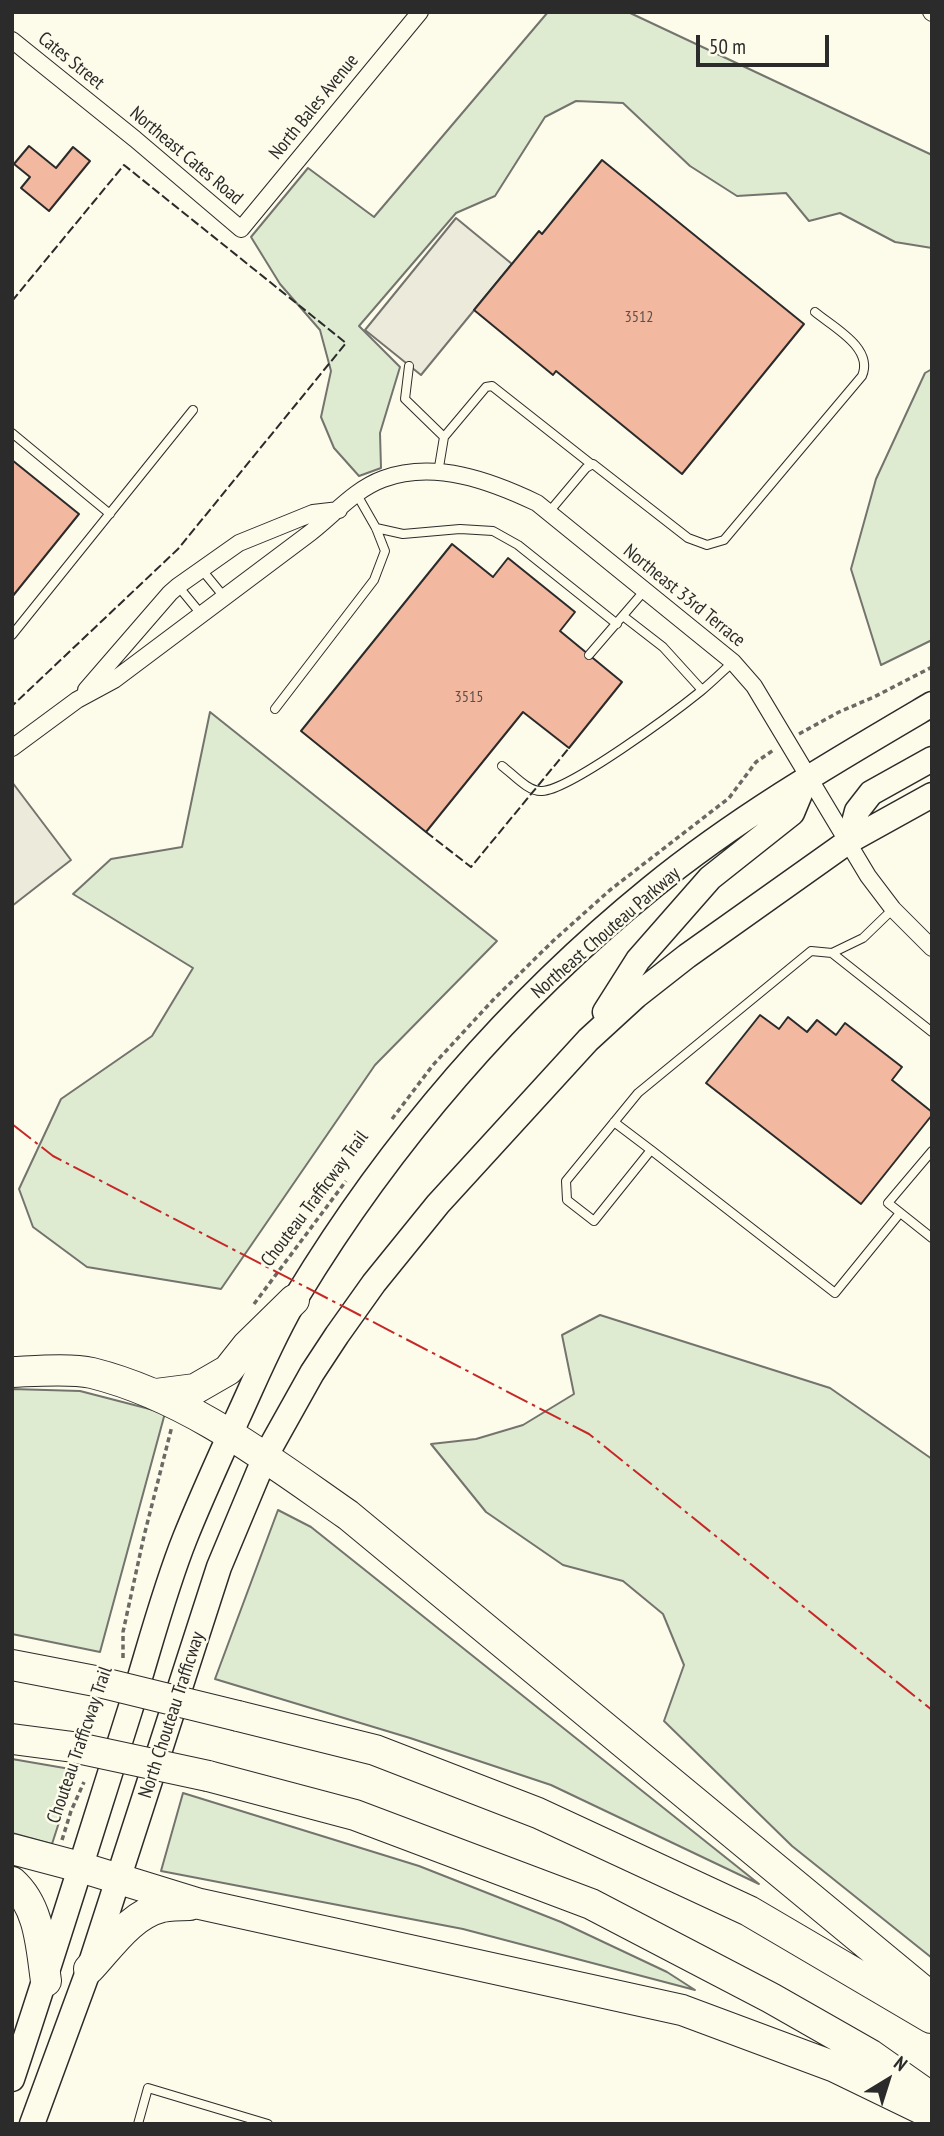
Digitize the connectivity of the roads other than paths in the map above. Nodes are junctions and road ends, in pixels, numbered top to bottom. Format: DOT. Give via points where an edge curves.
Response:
graph roads {
  1 [pos="420,12"];
  2 [pos="12,40"];
  3 [pos="104,114"];
  4 [pos="241,229"];
  5 [pos="815,312"];
  6 [pos="409,366"];
  7 [pos="193,410"];
  8 [pos="12,433"];
  9 [pos="444,437"];
  10 [pos="591,464"];
  11 [pos="438,473"];
  12 [pos="356,493"];
  13 [pos="339,510"];
  14 [pos="549,512"];
  15 [pos="110,514"];
  16 [pos="376,528"];
  17 [pos="202,570"];
  18 [pos="178,586"];
  19 [pos="645,590"];
  20 [pos="225,598"];
  21 [pos="201,614"];
  22 [pos="623,616"];
  23 [pos="617,624"];
  24 [pos="12,635"];
  25 [pos="589,655"];
  26 [pos="733,662"];
  27 [pos="702,690"];
  28 [pos="78,700"];
  29 [pos="932,704"];
  30 [pos="275,709"];
  31 [pos="12,748"];
  32 [pos="932,759"];
  33 [pos="502,766"];
  34 [pos="807,777"];
  35 [pos="932,795"];
  36 [pos="849,841"];
  37 [pos="894,909"];
  38 [pos="932,948"];
  39 [pos="832,953"];
  40 [pos="932,1032"];
  41 [pos="588,1040"];
  42 [pos="614,1122"];
  43 [pos="651,1150"];
  44 [pos="932,1151"];
  45 [pos="900,1213"];
  46 [pos="932,1238"];
  47 [pos="295,1300"];
  48 [pos="12,1372"];
  49 [pos="167,1400"];
  50 [pos="230,1435"];
  51 [pos="265,1457"];
  52 [pos="12,1665"];
  53 [pos="12,1739"];
  54 [pos="12,1849"];
  55 [pos="68,1863"];
  56 [pos="119,1879"];
  57 [pos="12,1882"];
  58 [pos="200,1904"];
  59 [pos="89,1969"];
  60 [pos="46,1981"];
  61 [pos="932,1998"];
  62 [pos="932,2018"];
  63 [pos="12,2079"];
  64 [pos="932,2098"];
  65 [pos="932,2114"];
  66 [pos="32,2124"];
  67 [pos="138,2124"];
  68 [pos="268,2124"];
  1 -- 4 [label="street, North Bales Avenue"];
  2 -- 3 [label="street, Cates Street"];
  3 -- 4 [label="street, Northeast Cates Road"];
  5 -- 10 [label="lane" via="854,344 865,369 724,540 707,545 688,538"];
  6 -- 9 [label="lane" via="405,399"];
  7 -- 15 [label="lane"];
  8 -- 15 [label="lane"];
  9 -- 10 [label="lane" via="486,387 492,386"];
  9 -- 11 [label="lane"];
  10 -- 14 [label="lane"];
  11 -- 12 [label="street, Northeast 33rd Terrace" via="384,479"];
  11 -- 14 [label="street, Northeast 33rd Terrace" via="500,485"];
  12 -- 13 [label="street, Northeast 33rd Terrace"];
  12 -- 16 [label="lane"];
  13 -- 17 [label="street, Northeast 33rd Terrace" via="313,513 239,543"];
  13 -- 20 [label="street, Northeast 33rd Terrace"];
  14 -- 19 [label="street, Northeast 33rd Terrace"];
  15 -- 24 [label="lane"];
  16 -- 23 [label="lane" via="403,534 493,531 518,545"];
  16 -- 30 [label="lane" via="384,551 374,580"];
  17 -- 18 [label="street, Northeast 33rd Terrace"];
  17 -- 20 [label="lane"];
  18 -- 21 [label="lane"];
  18 -- 28 [label="street, Northeast 33rd Terrace"];
  19 -- 22 [label="lane"];
  19 -- 26 [label="street, Northeast 33rd Terrace"];
  20 -- 21 [label="street, Northeast 33rd Terrace"];
  21 -- 28 [label="street, Northeast 33rd Terrace" via="114,680"];
  22 -- 23 [label="lane"];
  22 -- 27 [label="lane" via="663,647"];
  23 -- 25 [label="lane"];
  26 -- 27 [label="lane"];
  26 -- 34 [label="street, Northeast 33rd Terrace" via="754,686"];
  27 -- 33 [label="lane" via="556,788 533,790"];
  28 -- 31 [label="street, Northeast 33rd Terrace"];
  29 -- 34 [label="main road, Northeast Chouteau Parkway"];
  32 -- 36 [label="main road" via="871,793 857,811"];
  34 -- 36 [label="street, Northeast 33rd Terrace"];
  34 -- 41 [label="main road" via="792,813 710,878 638,960"];
  34 -- 47 [label="main road, Northeast Chouteau Parkway" via="652,887 556,971 448,1086 362,1199"];
  35 -- 36 [label="main road"];
  36 -- 37 [label="street, Northeast 33rd Terrace"];
  36 -- 41 [label="main road" via="687,956"];
  37 -- 38 [label="street, Northeast 33rd Terrace"];
  37 -- 39 [label="lane" via="863,938"];
  39 -- 40 [label="lane"];
  39 -- 42 [label="lane" via="811,951 638,1093"];
  41 -- 51 [label="main road, North Chouteau Trafficway" via="438,1205 374,1283 312,1373"];
  42 -- 43 [label="lane"];
  42 -- 43 [label="lane" via="566,1181 567,1200 594,1221"];
  43 -- 45 [label="lane" via="835,1293"];
  44 -- 45 [label="lane" via="888,1203"];
  45 -- 46 [label="lane"];
  47 -- 49 [label="highway" via="228,1370"];
  47 -- 50 [label="main road"];
  48 -- 49 [label="highway" via="90,1373"];
  49 -- 50 [label="highway"];
  50 -- 51 [label="highway"];
  50 -- 55 [label="main road" via="183,1542"];
  51 -- 56 [label="main road, North Chouteau Trafficway" via="219,1567"];
  51 -- 61 [label="highway" via="348,1515"];
  52 -- 62 [label="highway, bridge" via="375,1750 538,1813 749,1911"];
  53 -- 64 [label="highway, bridge" via="208,1776 355,1815 591,1904 860,2048"];
  54 -- 55 [label="highway"];
  55 -- 56 [label="highway"];
  55 -- 60 [label="main road"];
  56 -- 58 [label="highway"];
  56 -- 59 [label="main road, North Chouteau Trafficway"];
  57 -- 60 [label="highway" via="26,1899 38,1928"];
  58 -- 59 [label="highway" via="145,1913"];
  58 -- 65 [label="highway" via="682,2010 835,2067"];
  59 -- 66 [label="main road, North Chouteau Trafficway"];
  60 -- 63 [label="main road"];
  67 -- 68 [label="lane" via="148,2088"];
}
